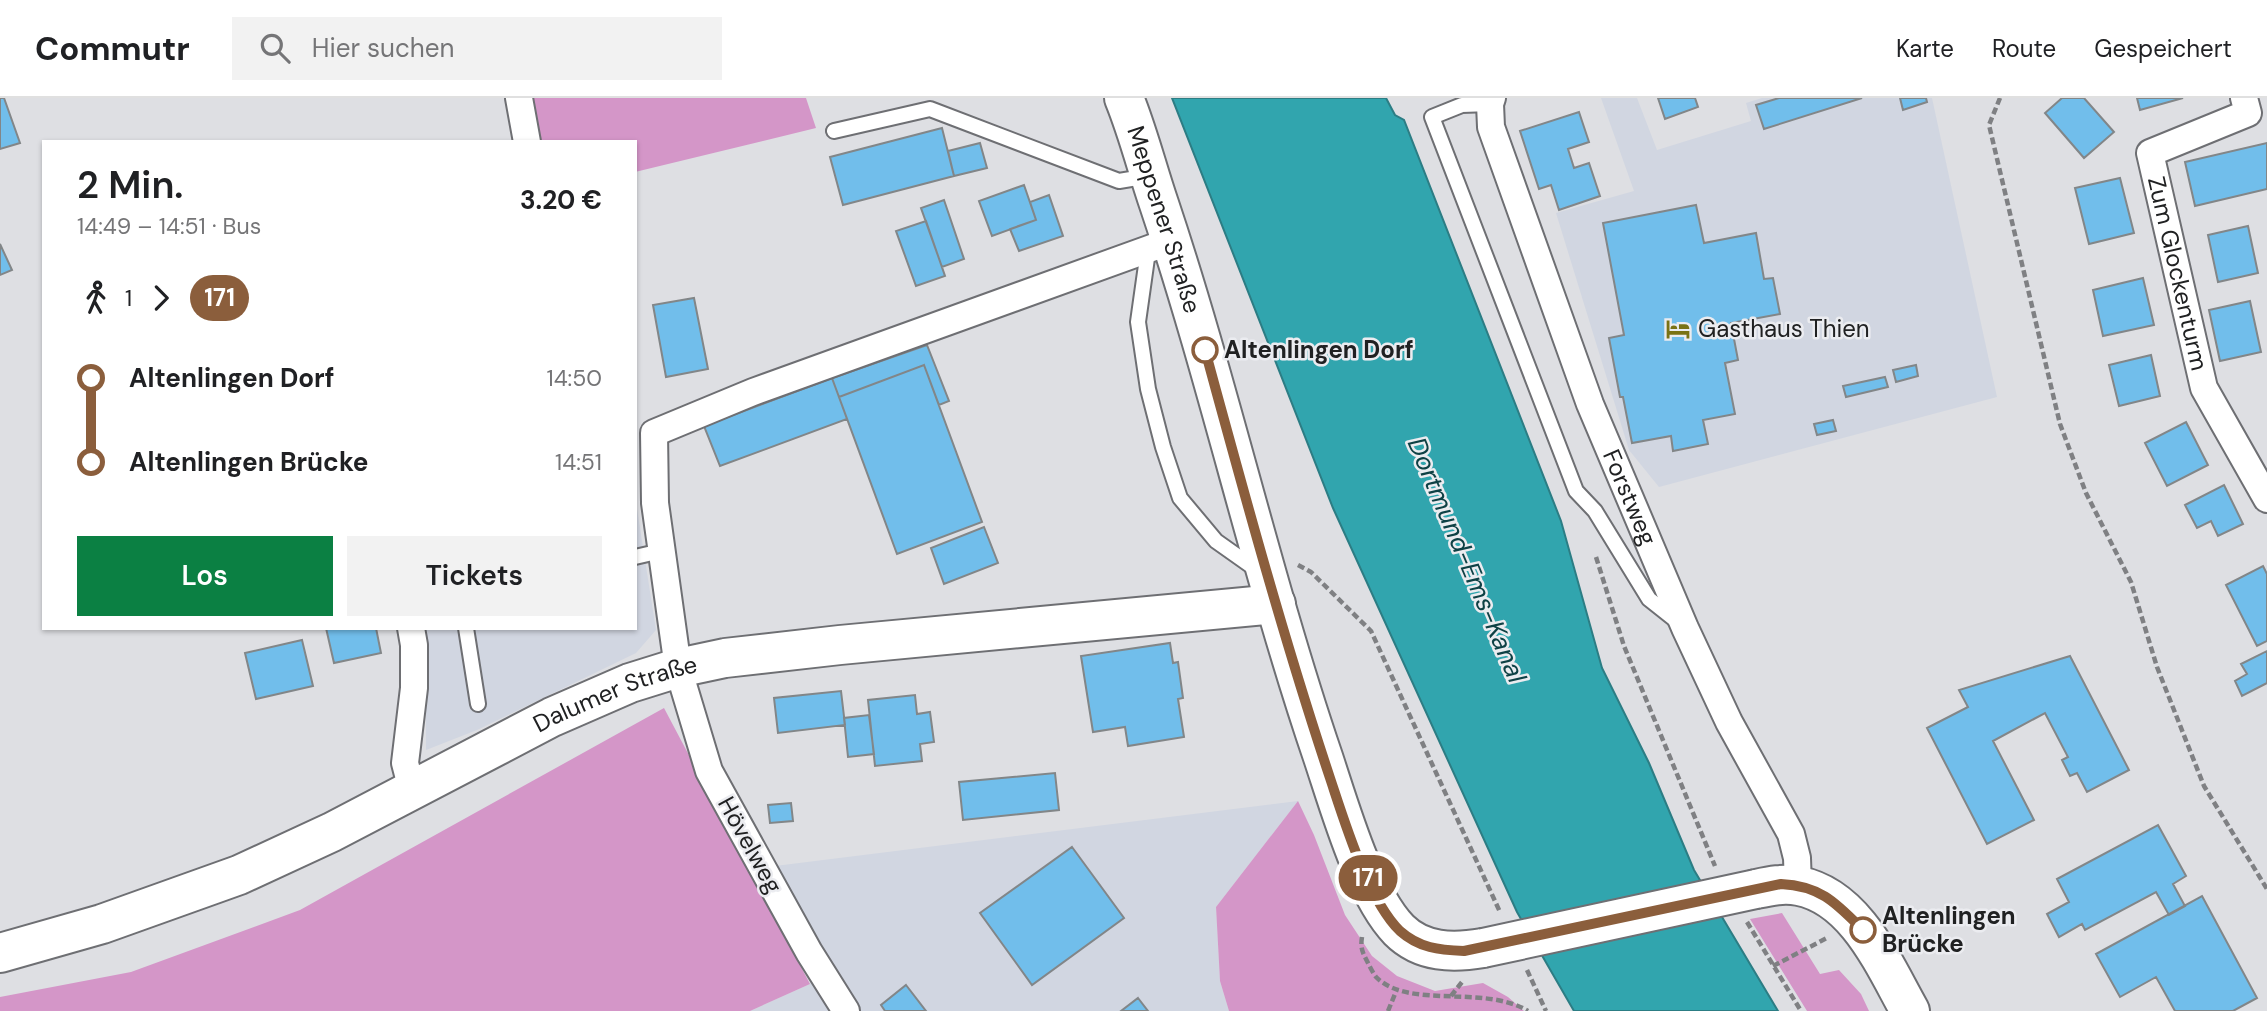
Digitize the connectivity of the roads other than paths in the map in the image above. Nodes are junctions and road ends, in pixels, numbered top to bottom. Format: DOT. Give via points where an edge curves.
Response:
graph roads {
  1 [pos="519,98"];
  2 [pos="1124,98"];
  3 [pos="1491,101"];
  4 [pos="2253,107"];
  5 [pos="834,131"];
  6 [pos="527,140"];
  7 [pos="1149,175"];
  8 [pos="1160,246"];
  9 [pos="644,428"];
  10 [pos="2267,498"];
  11 [pos="661,551"];
  12 [pos="637,557"];
  13 [pos="1268,576"];
  14 [pos="1685,628"];
  15 [pos="411,630"];
  16 [pos="466,630"];
  17 [pos="678,668"];
  18 [pos="478,704"];
  19 [pos="412,790"];
  20 [pos="1798,885"];
  21 [pos="0,953"];
  22 [pos="846,1011"];
  23 [pos="1910,1011"];
  1 -- 6 [label="street"];
  2 -- 7 [label="main road, Meppener Straße"];
  3 -- 14 [label="street, Forstweg" via="1492,127 1590,404"];
  3 -- 14 [label="lane" via="1462,105 1432,117 1576,491 1595,511 1649,599"];
  4 -- 10 [label="street, Zum Glockenturm" via="2150,153 2204,388"];
  5 -- 7 [label="lane" via="930,109 1119,181"];
  7 -- 8 [label="main road, Meppener Straße"];
  8 -- 9 [label="street"];
  8 -- 13 [label="main road, Meppener Straße" via="1205,350"];
  8 -- 13 [label="lane" via="1138,322 1163,447 1180,498 1216,541"];
  9 -- 11 [label="street"];
  11 -- 12 [label="lane"];
  11 -- 17 [label="street"];
  13 -- 17 [label="main road, Dalumer Straße"];
  13 -- 20 [label="main road, Meppener Straße, bridge" via="1349,833 1381,906 1418,945 1443,951 1494,935 1751,904 1781,884"];
  14 -- 20 [label="street, Forstweg" via="1729,722 1791,834"];
  15 -- 19 [label="street" via="414,688 405,763"];
  16 -- 18 [label="lane"];
  17 -- 19 [label="main road, Dalumer Straße" via="630,683 552,718"];
  17 -- 22 [label="street, Hövelweg" via="709,771"];
  19 -- 21 [label="main road, Dalumer Straße" via="239,875 102,924"];
  20 -- 23 [label="main road" via="1821,893 1863,930"];
}
